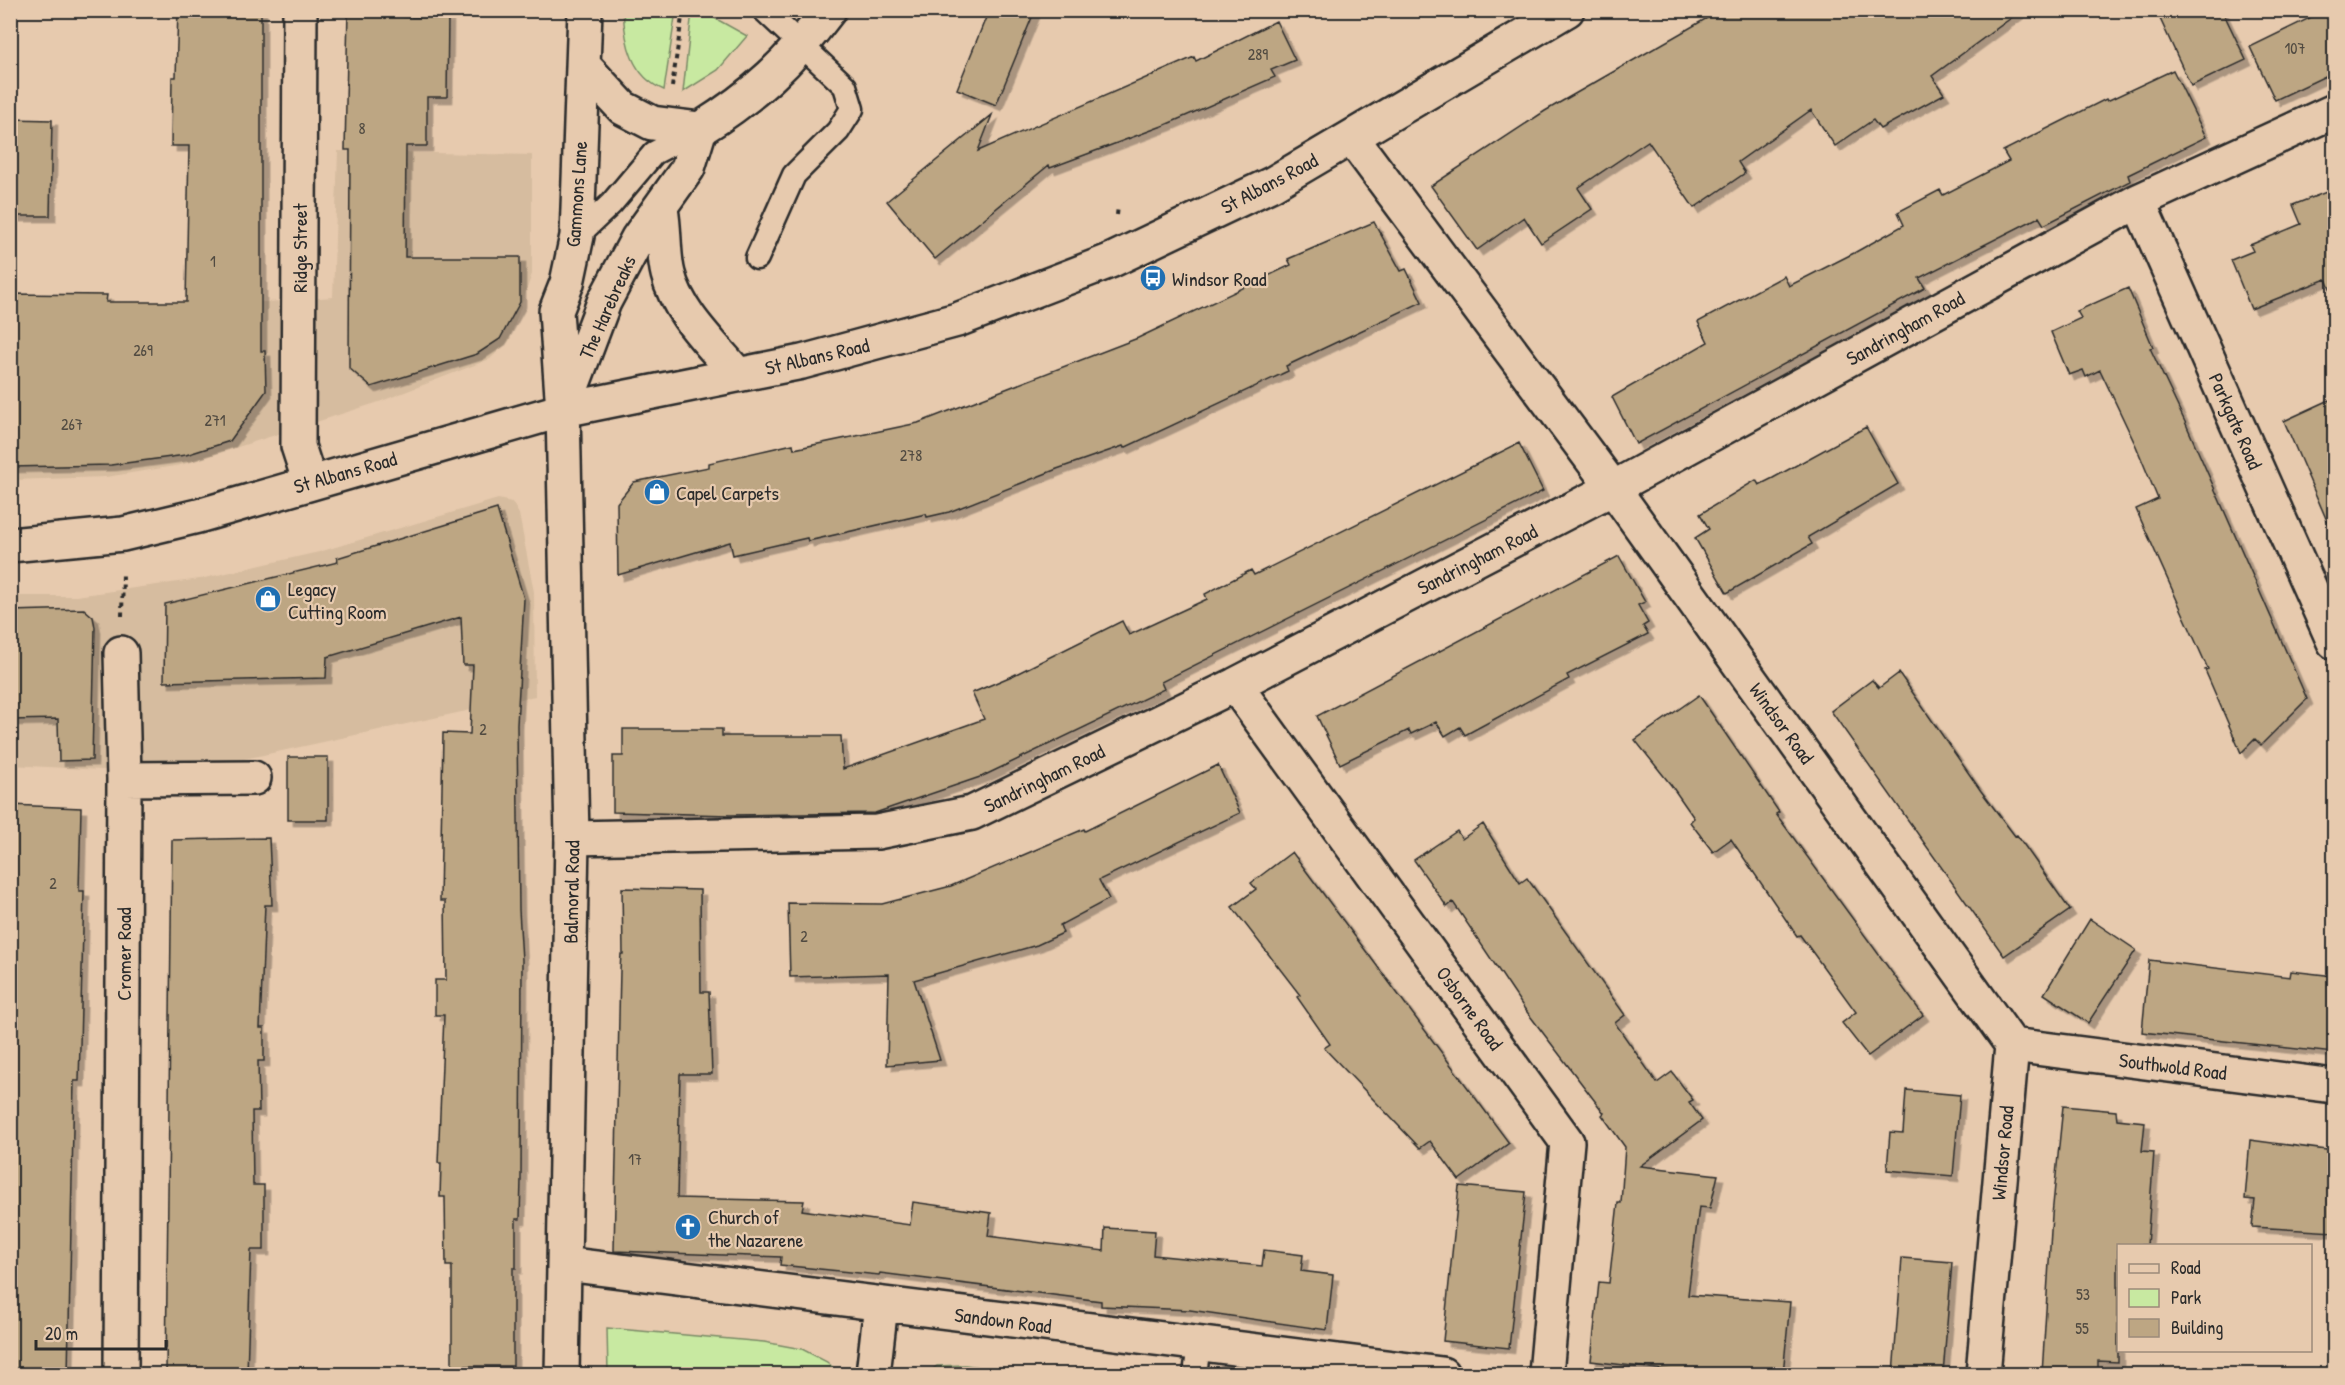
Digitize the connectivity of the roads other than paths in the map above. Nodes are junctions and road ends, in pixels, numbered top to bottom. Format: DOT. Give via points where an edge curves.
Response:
graph roads {
  1 [pos="300,10"];
  2 [pos="585,10"];
  3 [pos="764,10"];
  4 [pos="829,10"];
  5 [pos="1567,10"];
  6 [pos="803,44"];
  7 [pos="584,66"];
  8 [pos="2334,111"];
  9 [pos="700,129"];
  10 [pos="1352,138"];
  11 [pos="2138,201"];
  12 [pos="661,209"];
  13 [pos="577,236"];
  14 [pos="757,258"];
  15 [pos="737,374"];
  16 [pos="563,410"];
  17 [pos="309,483"];
  18 [pos="1613,488"];
  19 [pos="10,545"];
  20 [pos="2334,642"];
  21 [pos="122,653"];
  22 [pos="1235,685"];
  23 [pos="255,778"];
  24 [pos="124,779"];
  25 [pos="572,838"];
  26 [pos="2012,1045"];
  27 [pos="2334,1086"];
  28 [pos="565,1264"];
  29 [pos="881,1305"];
  30 [pos="1197,1360"];
  31 [pos="122,1374"];
  32 [pos="562,1374"];
  33 [pos="873,1374"];
  34 [pos="1442,1374"];
  35 [pos="1546,1374"];
  36 [pos="1983,1374"];
  1 -- 17 [label="street, Ridge Street" via="298,446"];
  2 -- 7 [label="street, Gammons Lane"];
  3 -- 6 [label="lane"];
  4 -- 6 [label="street"];
  5 -- 10 [label="street, St Albans Road"];
  6 -- 9 [label="street" via="772,78"];
  6 -- 14 [label="lane" via="845,86 852,109 838,131 794,175"];
  7 -- 9 [label="street" via="623,108 652,123"];
  7 -- 13 [label="street, Gammons Lane"];
  8 -- 11 [label="street, Sandringham Road"];
  9 -- 12 [label="street, The Harebreaks" via="688,168"];
  9 -- 13 [label="lane" via="654,153 611,204"];
  10 -- 15 [label="street, St Albans Road" via="1272,184 1110,261 957,320 802,362"];
  10 -- 18 [label="street, Windsor Road"];
  11 -- 18 [label="street, Sandringham Road"];
  11 -- 20 [label="street, Parkgate Road"];
  12 -- 15 [label="street, The Harebreaks" via="667,271 675,293"];
  12 -- 16 [label="street, The Harebreaks" via="638,238 604,302"];
  13 -- 16 [label="street, Gammons Lane" via="556,311"];
  15 -- 16 [label="street, St Albans Road"];
  16 -- 17 [label="street, St Albans Road"];
  16 -- 25 [label="street, Balmoral Road"];
  17 -- 19 [label="street, St Albans Road" via="123,534"];
  18 -- 22 [label="street, Sandringham Road"];
  18 -- 26 [label="street, Windsor Road"];
  21 -- 24 [label="street, Cromer Road"];
  22 -- 25 [label="street, Sandringham Road" via="972,813 877,832"];
  22 -- 35 [label="street, Osborne Road" via="1567,1142"];
  23 -- 24 [label="street"];
  24 -- 31 [label="street, Cromer Road"];
  25 -- 28 [label="street, Balmoral Road"];
  26 -- 27 [label="street, Southwold Road"];
  26 -- 36 [label="street, Windsor Road"];
  28 -- 29 [label="street, Sandown Road"];
  28 -- 32 [label="street, Balmoral Road"];
  29 -- 30 [label="street, Sandown Road"];
  29 -- 33 [label="street"];
  30 -- 34 [label="street, Sandown Road"];
}
